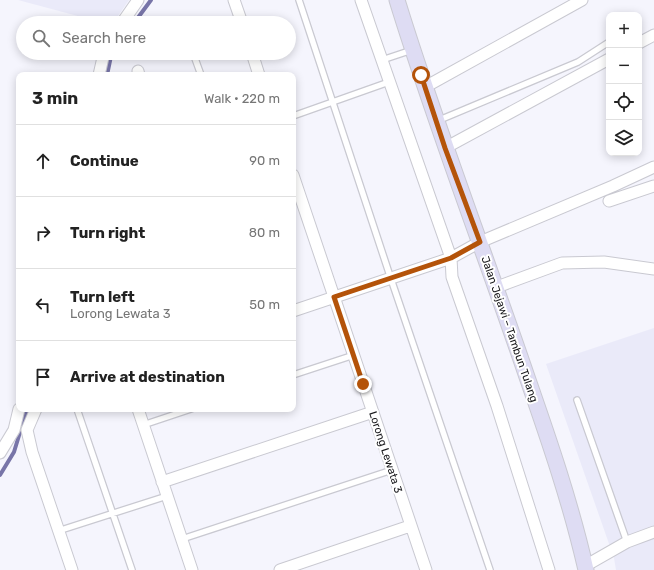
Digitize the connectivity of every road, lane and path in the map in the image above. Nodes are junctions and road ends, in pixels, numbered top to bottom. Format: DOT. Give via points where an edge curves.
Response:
graph roads {
  1 [pos="138,0"];
  2 [pos="234,0"];
  3 [pos="299,0"];
  4 [pos="361,0"];
  5 [pos="397,0"];
  6 [pos="582,0"];
  7 [pos="127,16"];
  8 [pos="240,16"];
  9 [pos="654,35"];
  10 [pos="642,41"];
  11 [pos="606,44"];
  12 [pos="412,50"];
  13 [pos="102,60"];
  14 [pos="196,60"];
  15 [pos="254,60"];
  16 [pos="382,60"];
  17 [pos="606,61"];
  18 [pos="100,72"];
  19 [pos="200,72"];
  20 [pos="258,72"];
  21 [pos="389,82"];
  22 [pos="425,87"];
  23 [pos="333,102"];
  24 [pos="296,115"];
  25 [pos="437,121"];
  26 [pos="445,148"];
  27 [pos="654,167"];
  28 [pos="296,184"];
  29 [pos="654,186"];
  30 [pos="609,200"];
  31 [pos="480,242"];
  32 [pos="451,258"];
  33 [pos="654,269"];
  34 [pos="391,279"];
  35 [pos="496,287"];
  36 [pos="334,297"];
  37 [pos="296,310"];
  38 [pos="354,355"];
  39 [pos="296,375"];
  40 [pos="577,400"];
  41 [pos="18,412"];
  42 [pos="35,412"];
  43 [pos="78,412"];
  44 [pos="139,412"];
  45 [pos="182,412"];
  46 [pos="373,412"];
  47 [pos="143,425"];
  48 [pos="0,453"];
  49 [pos="392,470"];
  50 [pos="162,482"];
  51 [pos="167,496"];
  52 [pos="113,513"];
  53 [pos="410,526"];
  54 [pos="58,530"];
  55 [pos="654,532"];
  56 [pos="182,539"];
  57 [pos="627,542"];
  58 [pos="586,568"];
  59 [pos="72,570"];
  60 [pos="132,570"];
  61 [pos="192,570"];
  62 [pos="280,570"];
  63 [pos="426,570"];
  64 [pos="490,570"];
  65 [pos="549,570"];
  1 -- 7 [label="street"];
  2 -- 8 [label="street"];
  3 -- 23 [label="lane"];
  4 -- 16 [label="street"];
  5 -- 12 [label="street, Jalan Jejawi – Tambun Tulang"];
  6 -- 22 [label="street"];
  9 -- 10 [label="street"];
  11 -- 25 [label="lane" via="578,62"];
  12 -- 16 [label="lane"];
  12 -- 22 [label="street, Jalan Jejawi – Tambun Tulang"];
  13 -- 18 [label="street"];
  14 -- 19 [label="lane"];
  15 -- 20 [label="street"];
  16 -- 21 [label="street"];
  17 -- 26 [label="street"];
  21 -- 23 [label="lane"];
  21 -- 32 [label="street"];
  22 -- 25 [label="street, Jalan Jejawi – Tambun Tulang"];
  23 -- 24 [label="lane"];
  23 -- 34 [label="lane"];
  25 -- 26 [label="street, Jalan Jejawi – Tambun Tulang"];
  26 -- 31 [label="street, Jalan Jejawi – Tambun Tulang"];
  27 -- 31 [label="street"];
  28 -- 36 [label="street, Lorong Lewata 3"];
  29 -- 30 [label="street"];
  31 -- 32 [label="street"];
  31 -- 35 [label="street, Jalan Jejawi – Tambun Tulang"];
  32 -- 34 [label="street"];
  32 -- 65 [label="street" via="452,277 497,406"];
  33 -- 35 [label="street" via="604,262 562,263"];
  34 -- 36 [label="street"];
  34 -- 64 [label="lane"];
  35 -- 58 [label="street, Jalan Jejawi – Tambun Tulang" via="544,426"];
  36 -- 37 [label="street"];
  36 -- 38 [label="street, Lorong Lewata 3"];
  38 -- 39 [label="lane"];
  38 -- 46 [label="street, Lorong Lewata 3"];
  40 -- 57 [label="lane"];
  41 -- 48 [label="street" via="14,430"];
  42 -- 54 [label="street" via="27,430"];
  43 -- 52 [label="lane"];
  44 -- 47 [label="street"];
  45 -- 47 [label="lane"];
  46 -- 49 [label="street, Lorong Lewata 3"];
  46 -- 50 [label="street"];
  47 -- 50 [label="street"];
  49 -- 53 [label="street, Lorong Lewata 3"];
  49 -- 56 [label="lane"];
  50 -- 51 [label="street"];
  51 -- 52 [label="lane"];
  51 -- 56 [label="street"];
  52 -- 54 [label="lane"];
  52 -- 60 [label="lane"];
  53 -- 62 [label="street"];
  53 -- 63 [label="street, Lorong Lewata 3"];
  54 -- 59 [label="street"];
  55 -- 57 [label="street"];
  56 -- 61 [label="street"];
  57 -- 58 [label="street"];
}
